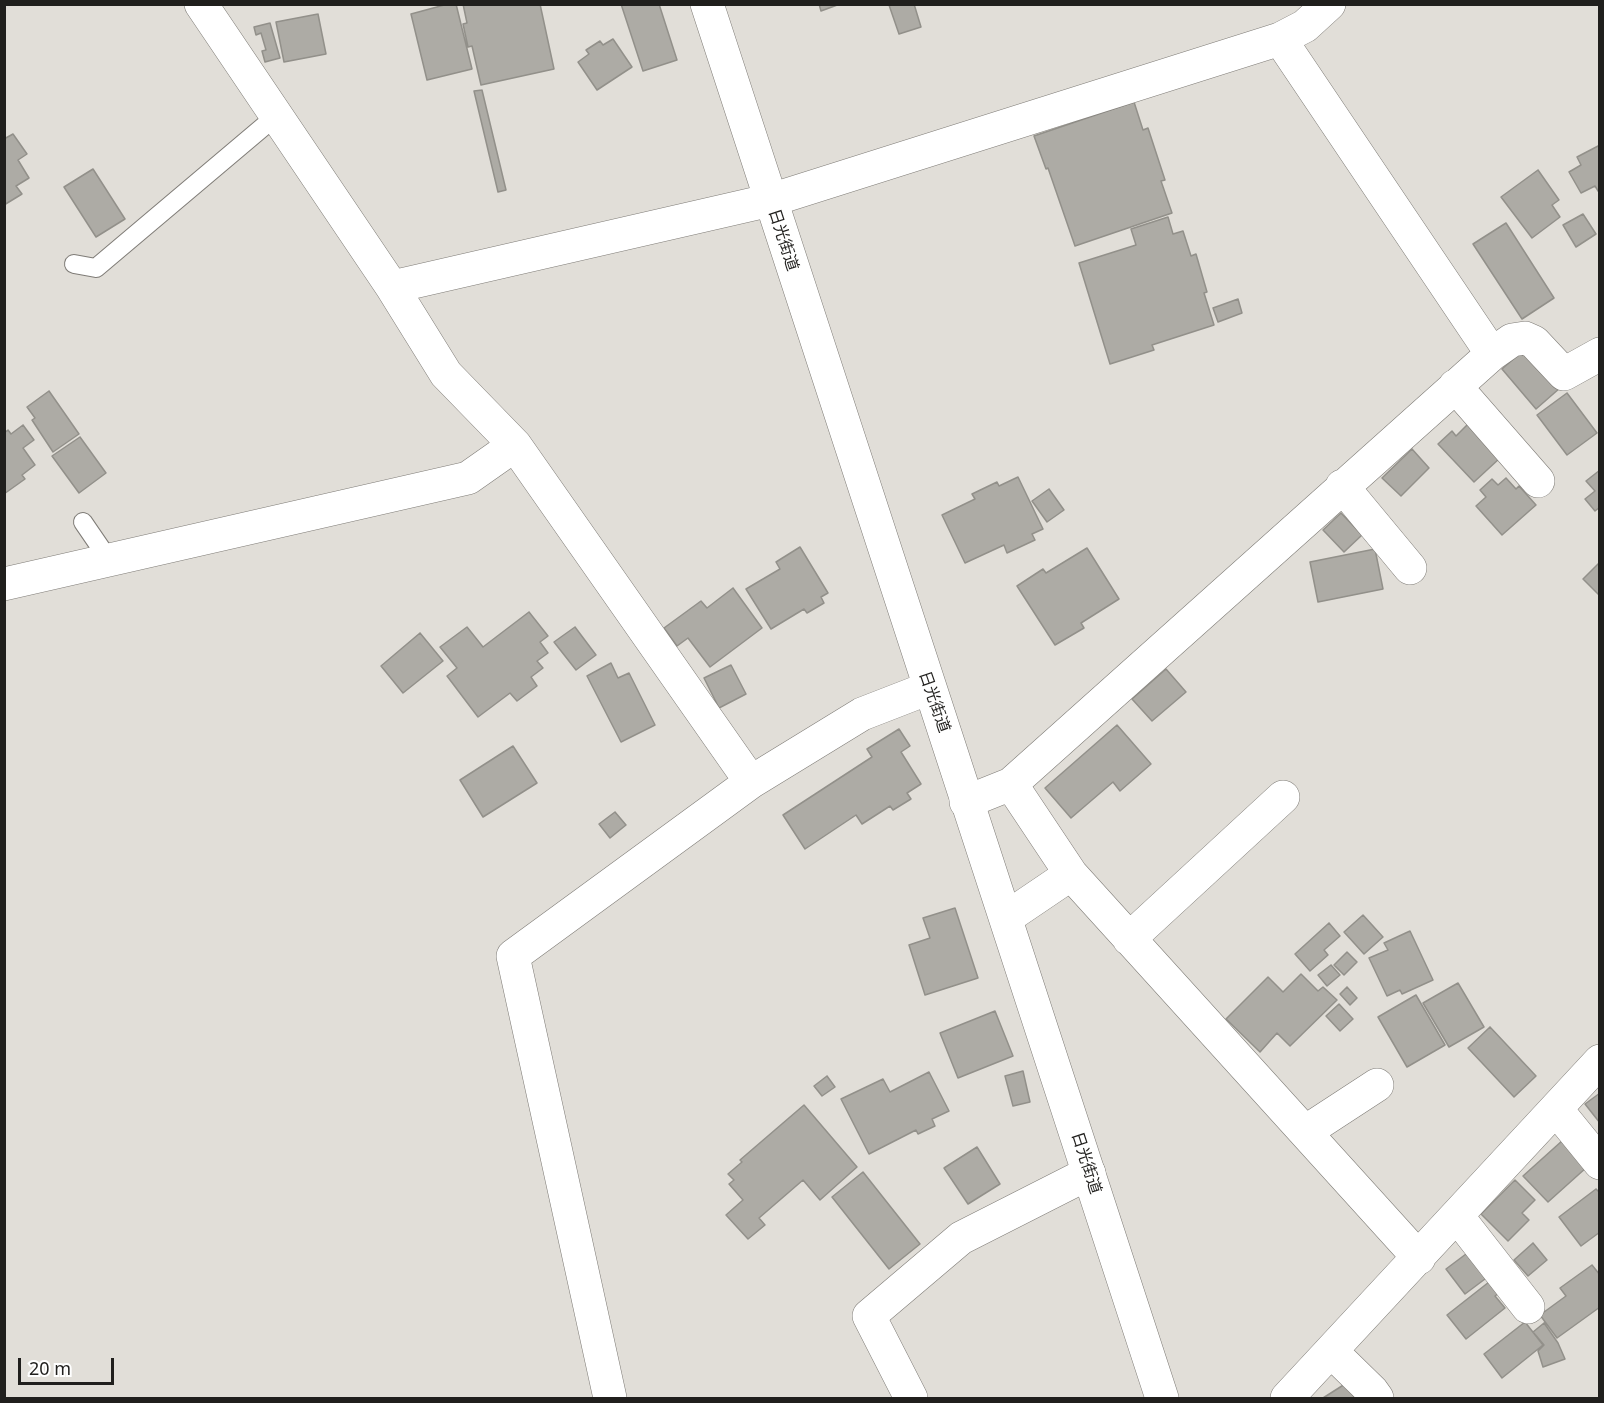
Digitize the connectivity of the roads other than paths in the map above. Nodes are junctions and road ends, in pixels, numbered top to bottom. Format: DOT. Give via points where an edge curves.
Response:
graph roads {
  1 [pos="201,4"];
  2 [pos="707,4"];
  3 [pos="1329,4"];
  4 [pos="1280,39"];
  5 [pos="276,116"];
  6 [pos="771,200"];
  7 [pos="74,264"];
  8 [pos="392,286"];
  9 [pos="1492,354"];
  10 [pos="1599,354"];
  11 [pos="1455,386"];
  12 [pos="515,445"];
  13 [pos="1538,481"];
  14 [pos="1342,486"];
  15 [pos="83,522"];
  16 [pos="109,560"];
  17 [pos="1410,568"];
  18 [pos="4,584"];
  19 [pos="929,688"];
  20 [pos="751,782"];
  21 [pos="1011,784"];
  22 [pos="1283,796"];
  23 [pos="966,802"];
  24 [pos="1071,874"];
  25 [pos="1006,918"];
  26 [pos="1129,939"];
  27 [pos="1599,1061"];
  28 [pos="1377,1085"];
  29 [pos="1556,1109"];
  30 [pos="1305,1132"];
  31 [pos="1599,1163"];
  32 [pos="1089,1173"];
  33 [pos="1457,1216"];
  34 [pos="1419,1258"];
  35 [pos="1528,1307"];
  36 [pos="1331,1351"];
  37 [pos="610,1398"];
  38 [pos="911,1398"];
  39 [pos="1162,1398"];
  40 [pos="1287,1398"];
  41 [pos="1377,1398"];
  1 -- 5 [label="main road"];
  2 -- 6 [label="main road, 日光街道"];
  3 -- 4 [label="main road" via="1305,26"];
  4 -- 6 [label="main road"];
  4 -- 9 [label="main road"];
  5 -- 7 [label="lane" via="96,268"];
  5 -- 8 [label="main road"];
  6 -- 8 [label="main road"];
  6 -- 19 [label="main road, 日光街道"];
  8 -- 12 [label="main road" via="446,374"];
  9 -- 10 [label="main road" via="1512,340 1525,338 1534,342 1564,374"];
  9 -- 11 [label="main road"];
  11 -- 13 [label="main road"];
  11 -- 14 [label="main road"];
  12 -- 16 [label="main road" via="468,478"];
  12 -- 20 [label="main road"];
  14 -- 17 [label="main road"];
  14 -- 21 [label="main road"];
  15 -- 16 [label="lane"];
  16 -- 18 [label="main road"];
  19 -- 20 [label="main road" via="862,714"];
  19 -- 23 [label="main road, 日光街道"];
  20 -- 37 [label="main road" via="513,956"];
  21 -- 23 [label="main road"];
  21 -- 24 [label="main road"];
  22 -- 26 [label="main road"];
  23 -- 25 [label="main road, 日光街道"];
  24 -- 25 [label="main road"];
  24 -- 26 [label="main road"];
  25 -- 32 [label="main road, 日光街道"];
  26 -- 30 [label="main road"];
  27 -- 29 [label="main road"];
  28 -- 30 [label="main road"];
  29 -- 31 [label="main road"];
  29 -- 33 [label="main road"];
  30 -- 34 [label="main road"];
  32 -- 38 [label="main road" via="961,1238 869,1316"];
  32 -- 39 [label="main road, 日光街道"];
  33 -- 34 [label="main road"];
  33 -- 35 [label="main road"];
  34 -- 36 [label="main road"];
  36 -- 40 [label="main road"];
  36 -- 41 [label="main road"];
}
